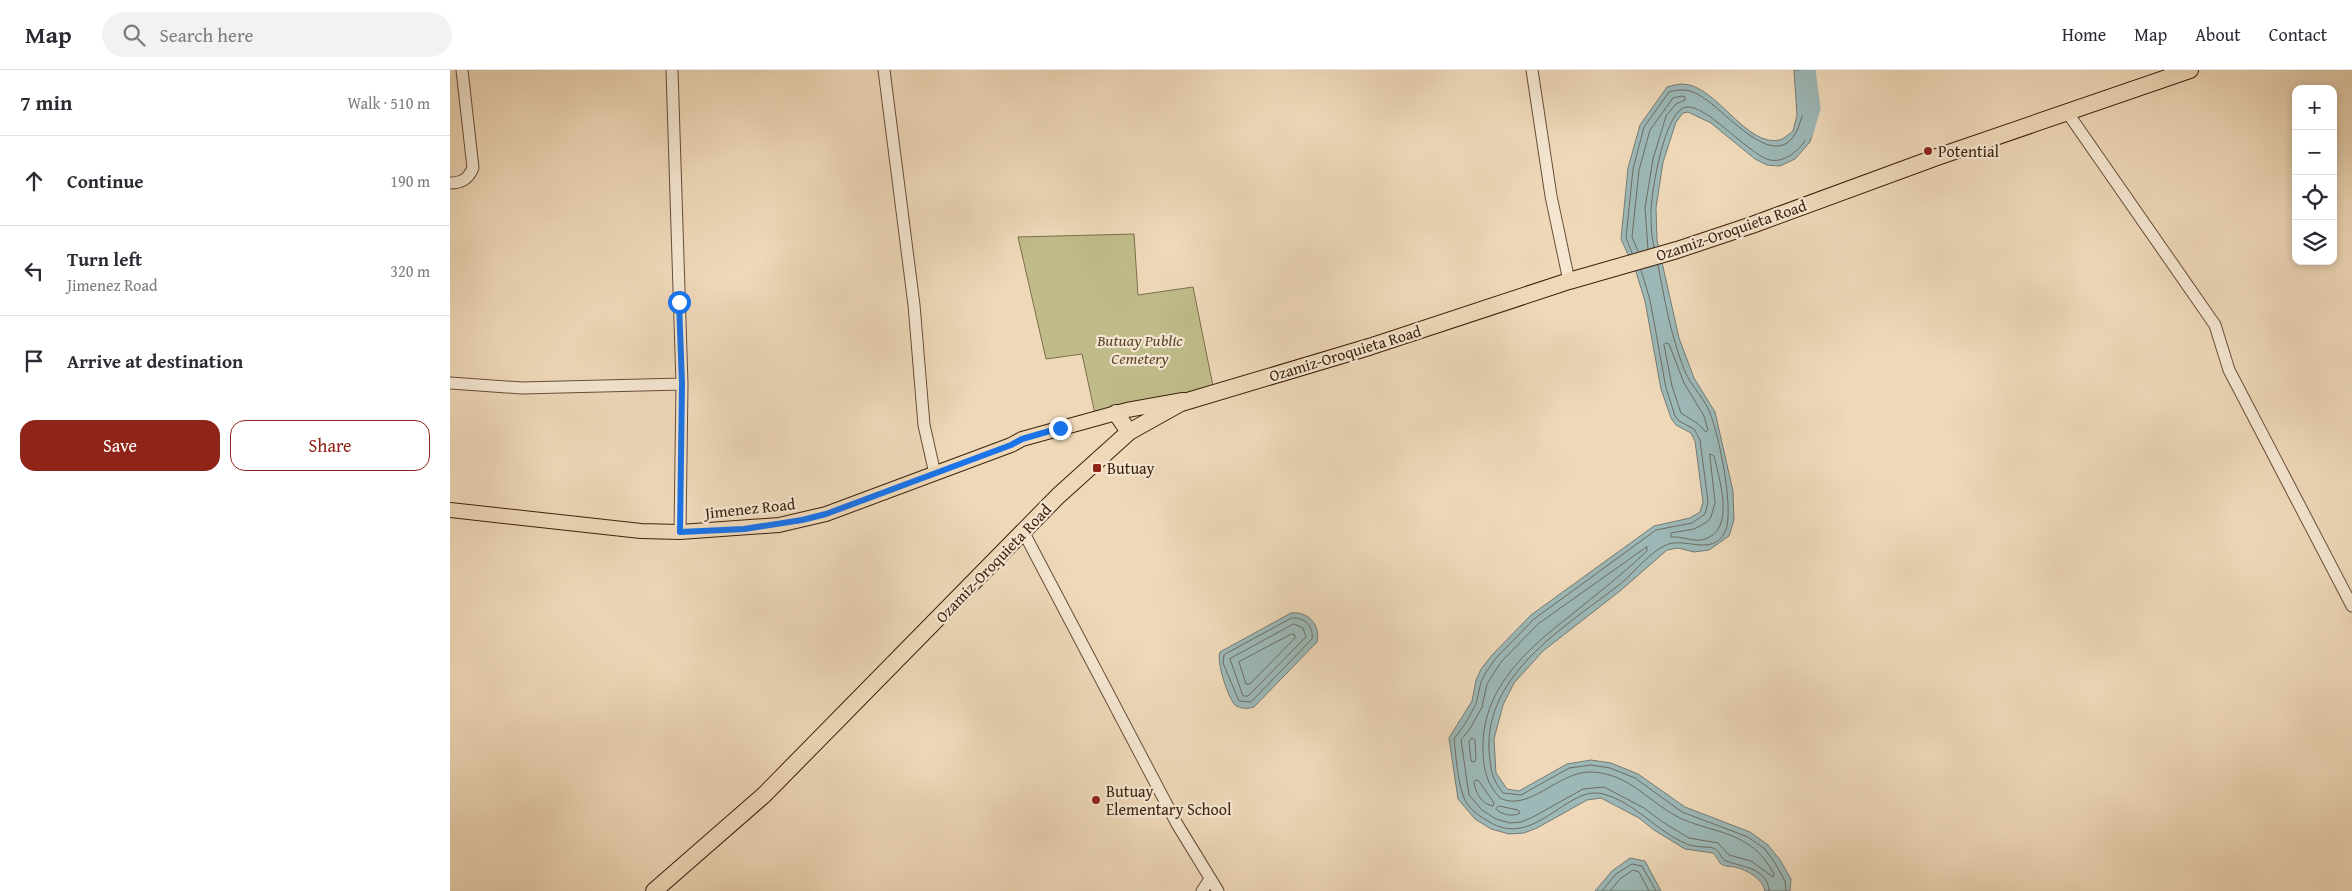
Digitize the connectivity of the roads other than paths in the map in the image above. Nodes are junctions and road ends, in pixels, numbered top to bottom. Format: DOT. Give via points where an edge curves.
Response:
graph roads {
  1 [pos="462,70"];
  2 [pos="672,70"];
  3 [pos="884,70"];
  4 [pos="1532,70"];
  5 [pos="2190,70"];
  6 [pos="2067,112"];
  7 [pos="450,184"];
  8 [pos="1569,281"];
  9 [pos="450,383"];
  10 [pos="682,384"];
  11 [pos="1199,397"];
  12 [pos="1122,421"];
  13 [pos="935,474"];
  14 [pos="450,510"];
  15 [pos="680,532"];
  16 [pos="1024,533"];
  17 [pos="2352,606"];
  18 [pos="1210,879"];
  19 [pos="654,891"];
  20 [pos="1202,891"];
  21 [pos="1218,891"];
  1 -- 7 [label="street" via="473,168 470,176 462,182"];
  2 -- 10 [label="street"];
  3 -- 13 [label="street" via="914,305 924,425"];
  4 -- 8 [label="street" via="1551,196"];
  5 -- 6 [label="highway, Ozamiz-Oroquieta Road"];
  6 -- 8 [label="highway, Ozamiz-Oroquieta Road" via="1677,250"];
  6 -- 17 [label="street" via="2215,324 2229,370"];
  8 -- 11 [label="highway, Ozamiz-Oroquieta Road" via="1369,347"];
  9 -- 10 [label="street" via="522,388"];
  10 -- 15 [label="street"];
  11 -- 12 [label="main road, Jimenez Road"];
  11 -- 12 [label="highway, Ozamiz-Oroquieta Road"];
  12 -- 13 [label="main road, Jimenez Road" via="1011,445"];
  12 -- 16 [label="highway, Ozamiz-Oroquieta Road"];
  13 -- 15 [label="main road, Jimenez Road" via="802,520 744,529"];
  14 -- 15 [label="main road, Jimenez Road" via="641,531"];
  16 -- 18 [label="street" via="1141,757"];
  16 -- 19 [label="highway, Ozamiz-Oroquieta Road" via="764,795"];
  18 -- 20 [label="street"];
  18 -- 21 [label="street"];
}
